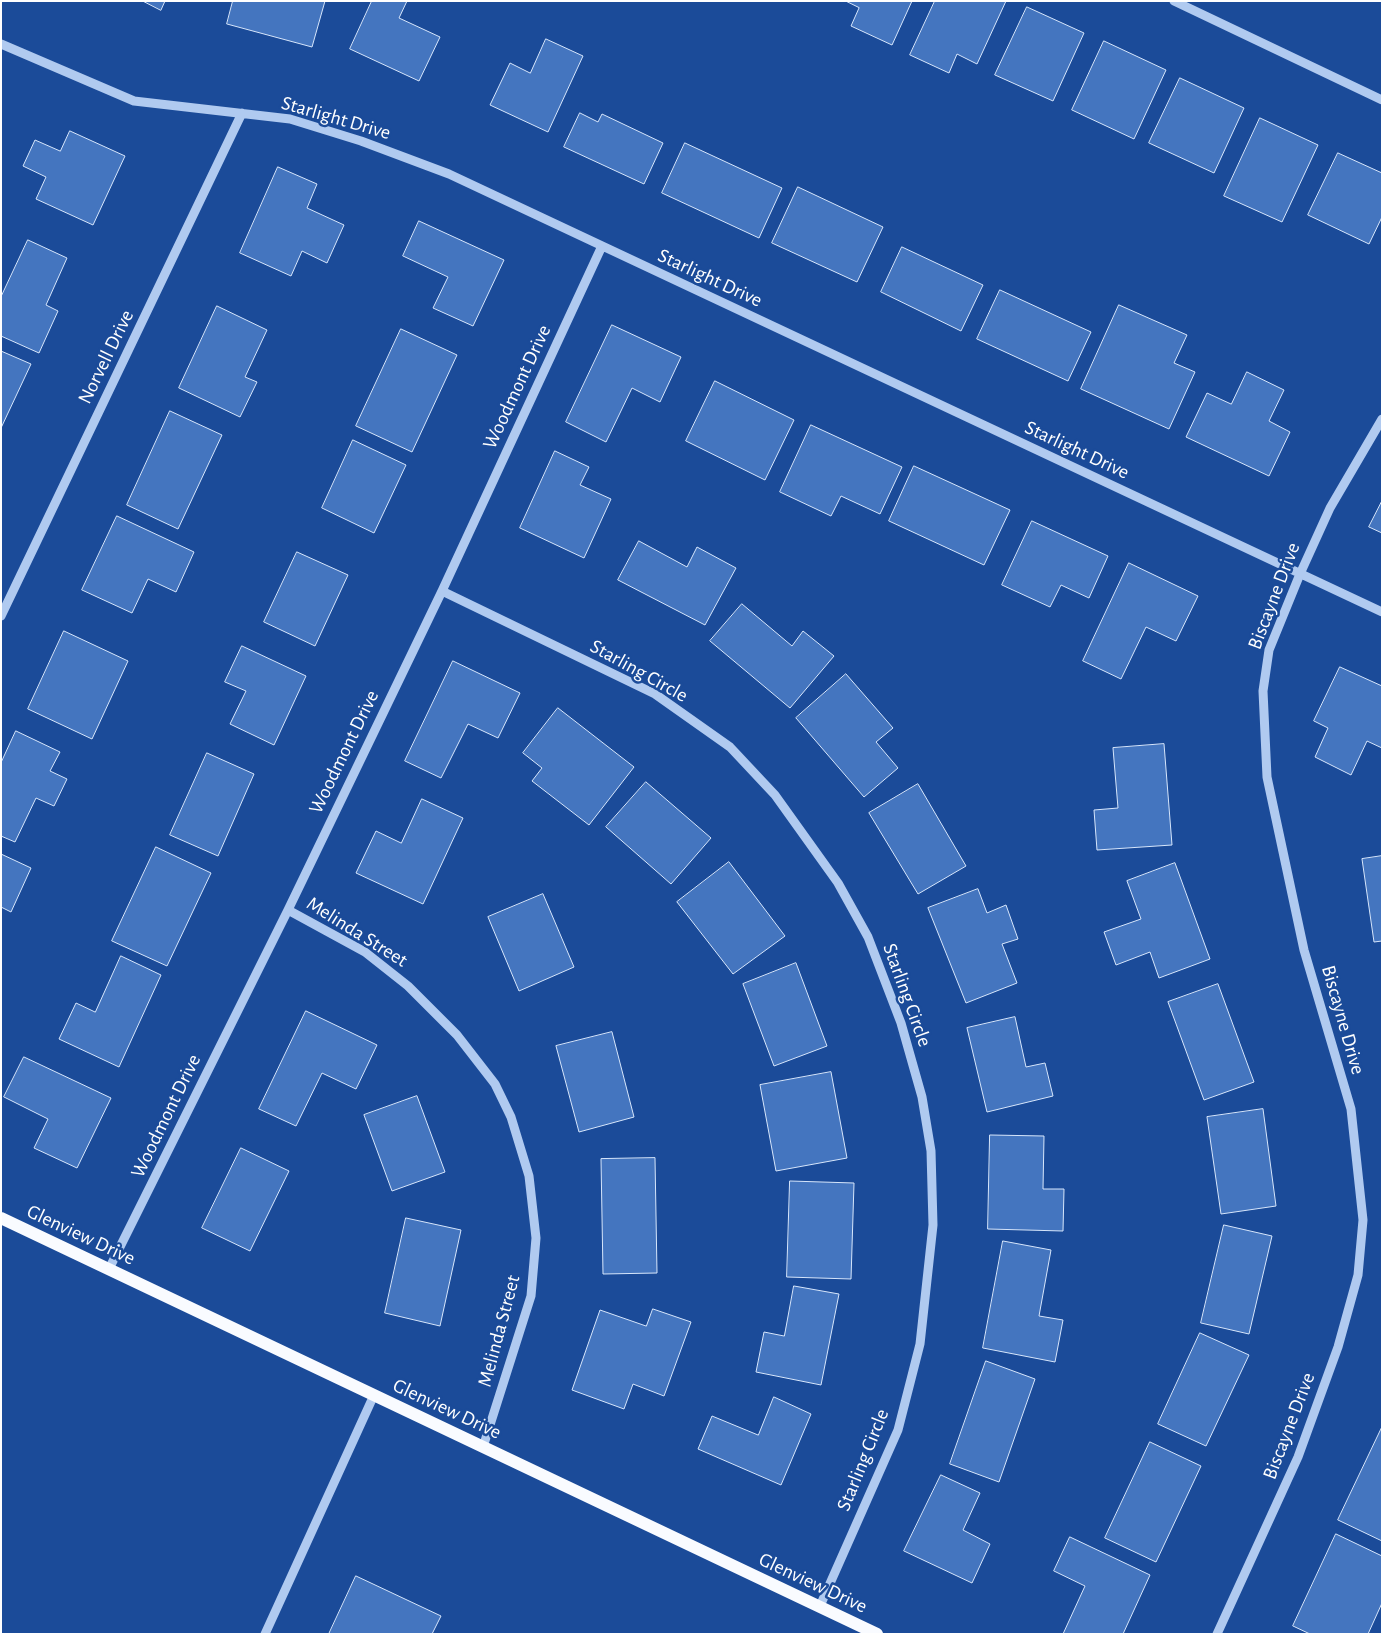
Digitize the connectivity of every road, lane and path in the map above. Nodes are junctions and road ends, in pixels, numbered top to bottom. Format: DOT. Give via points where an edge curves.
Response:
graph roads {
  1 [pos="1174,1"];
  2 [pos="1,44"];
  3 [pos="1382,100"];
  4 [pos="242,113"];
  5 [pos="602,246"];
  6 [pos="1382,419"];
  7 [pos="1300,574"];
  8 [pos="442,591"];
  9 [pos="1382,612"];
  10 [pos="1,616"];
  11 [pos="288,910"];
  12 [pos="1,1218"];
  13 [pos="110,1269"];
  14 [pos="374,1395"];
  15 [pos="483,1446"];
  16 [pos="820,1606"];
  17 [pos="265,1634"];
  18 [pos="877,1634"];
  19 [pos="1217,1634"];
  1 -- 3 [label="street"];
  2 -- 4 [label="street, Starlight Drive" via="134,101"];
  4 -- 5 [label="street, Starlight Drive" via="290,119 370,144 449,174"];
  4 -- 10 [label="street, Norvell Drive"];
  5 -- 7 [label="street, Starlight Drive"];
  5 -- 8 [label="street, Woodmont Drive"];
  6 -- 7 [label="street, Biscayne Drive" via="1330,508"];
  7 -- 9 [label="street, Starlight Drive"];
  7 -- 19 [label="street, Biscayne Drive" via="1269,650 1263,692 1267,777 1304,950 1351,1109 1363,1220 1358,1276 1338,1347 1298,1457"];
  8 -- 11 [label="street, Woodmont Drive"];
  8 -- 16 [label="street, Starling Circle" via="655,694 730,747 775,795 838,882 868,937 901,1023 922,1097 931,1151 933,1225 920,1344 898,1430"];
  11 -- 13 [label="street, Woodmont Drive"];
  11 -- 15 [label="street, Melinda Street" via="365,952 408,986 457,1035 495,1084 511,1117 529,1176 536,1238 531,1296"];
  12 -- 13 [label="main road, Glenview Drive"];
  13 -- 14 [label="main road, Glenview Drive"];
  14 -- 15 [label="main road, Glenview Drive"];
  14 -- 17 [label="street"];
  15 -- 16 [label="main road, Glenview Drive"];
  16 -- 18 [label="main road, Glenview Drive"];
}
